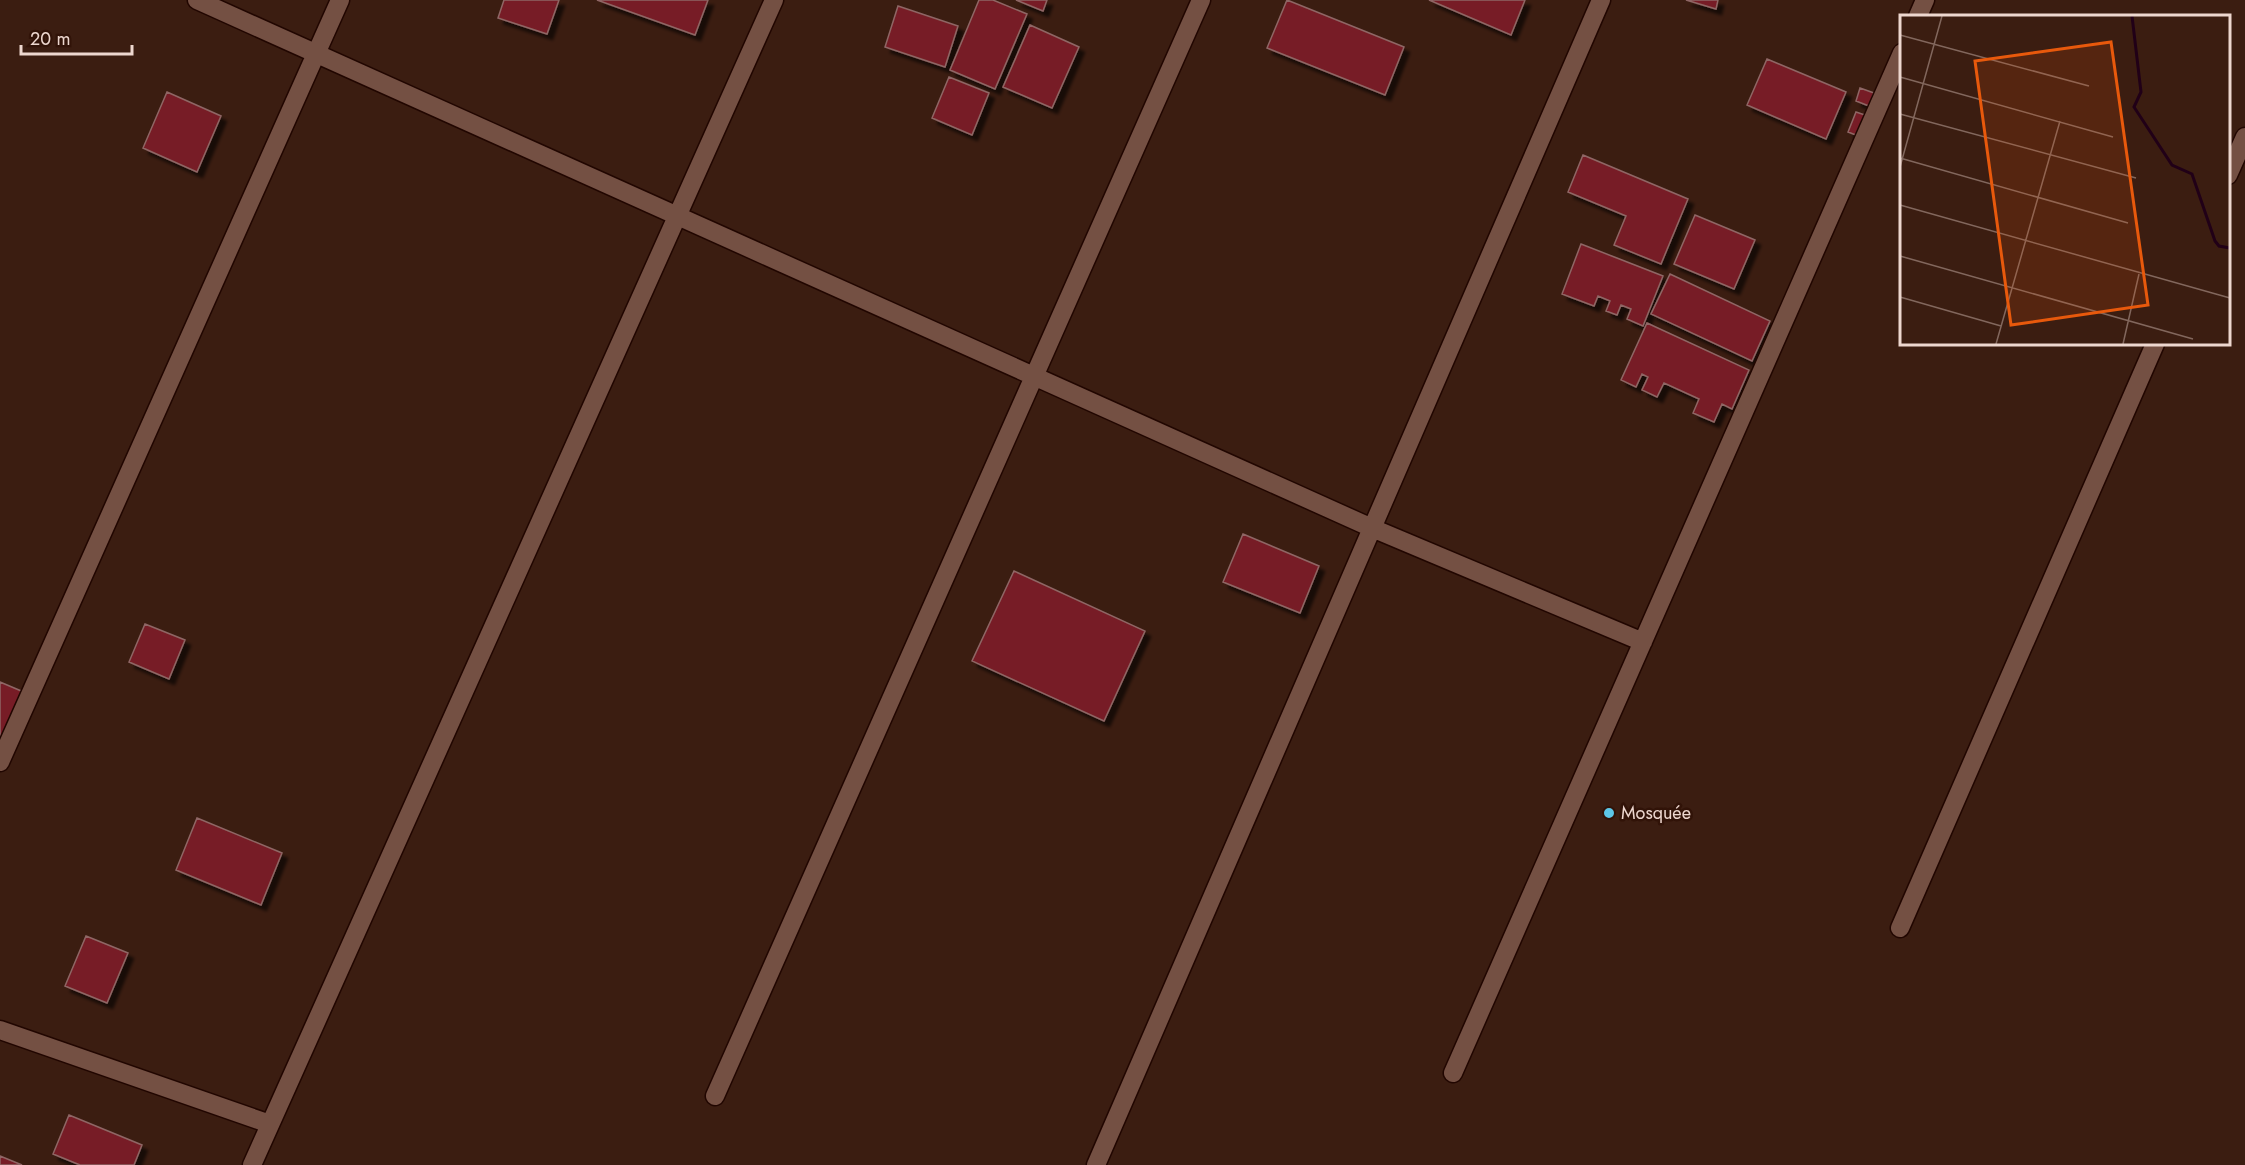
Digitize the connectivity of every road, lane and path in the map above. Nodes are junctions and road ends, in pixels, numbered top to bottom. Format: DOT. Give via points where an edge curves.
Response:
graph roads {
  1 [pos="197,0"];
  2 [pos="340,0"];
  3 [pos="774,0"];
  4 [pos="1201,0"];
  5 [pos="1601,0"];
  6 [pos="1925,0"];
  7 [pos="1918,15"];
  8 [pos="317,54"];
  9 [pos="1900,58"];
  10 [pos="2245,137"];
  11 [pos="2230,173"];
  12 [pos="678,216"];
  13 [pos="2155,345"];
  14 [pos="1034,376"];
  15 [pos="1372,528"];
  16 [pos="1643,642"];
  17 [pos="0,762"];
  18 [pos="1900,928"];
  19 [pos="0,1030"];
  20 [pos="1453,1073"];
  21 [pos="715,1096"];
  22 [pos="270,1124"];
  23 [pos="252,1165"];
  24 [pos="1096,1165"];
  1 -- 8 [label="street"];
  2 -- 8 [label="street"];
  3 -- 12 [label="street"];
  4 -- 14 [label="street"];
  5 -- 15 [label="street"];
  6 -- 7 [label="street"];
  8 -- 12 [label="street"];
  8 -- 17 [label="street"];
  9 -- 16 [label="street"];
  10 -- 11 [label="street"];
  12 -- 14 [label="street"];
  12 -- 22 [label="street"];
  13 -- 18 [label="street"];
  14 -- 15 [label="street"];
  14 -- 21 [label="street"];
  15 -- 16 [label="street"];
  15 -- 24 [label="street"];
  16 -- 20 [label="street"];
  19 -- 22 [label="street"];
  22 -- 23 [label="street"];
}
